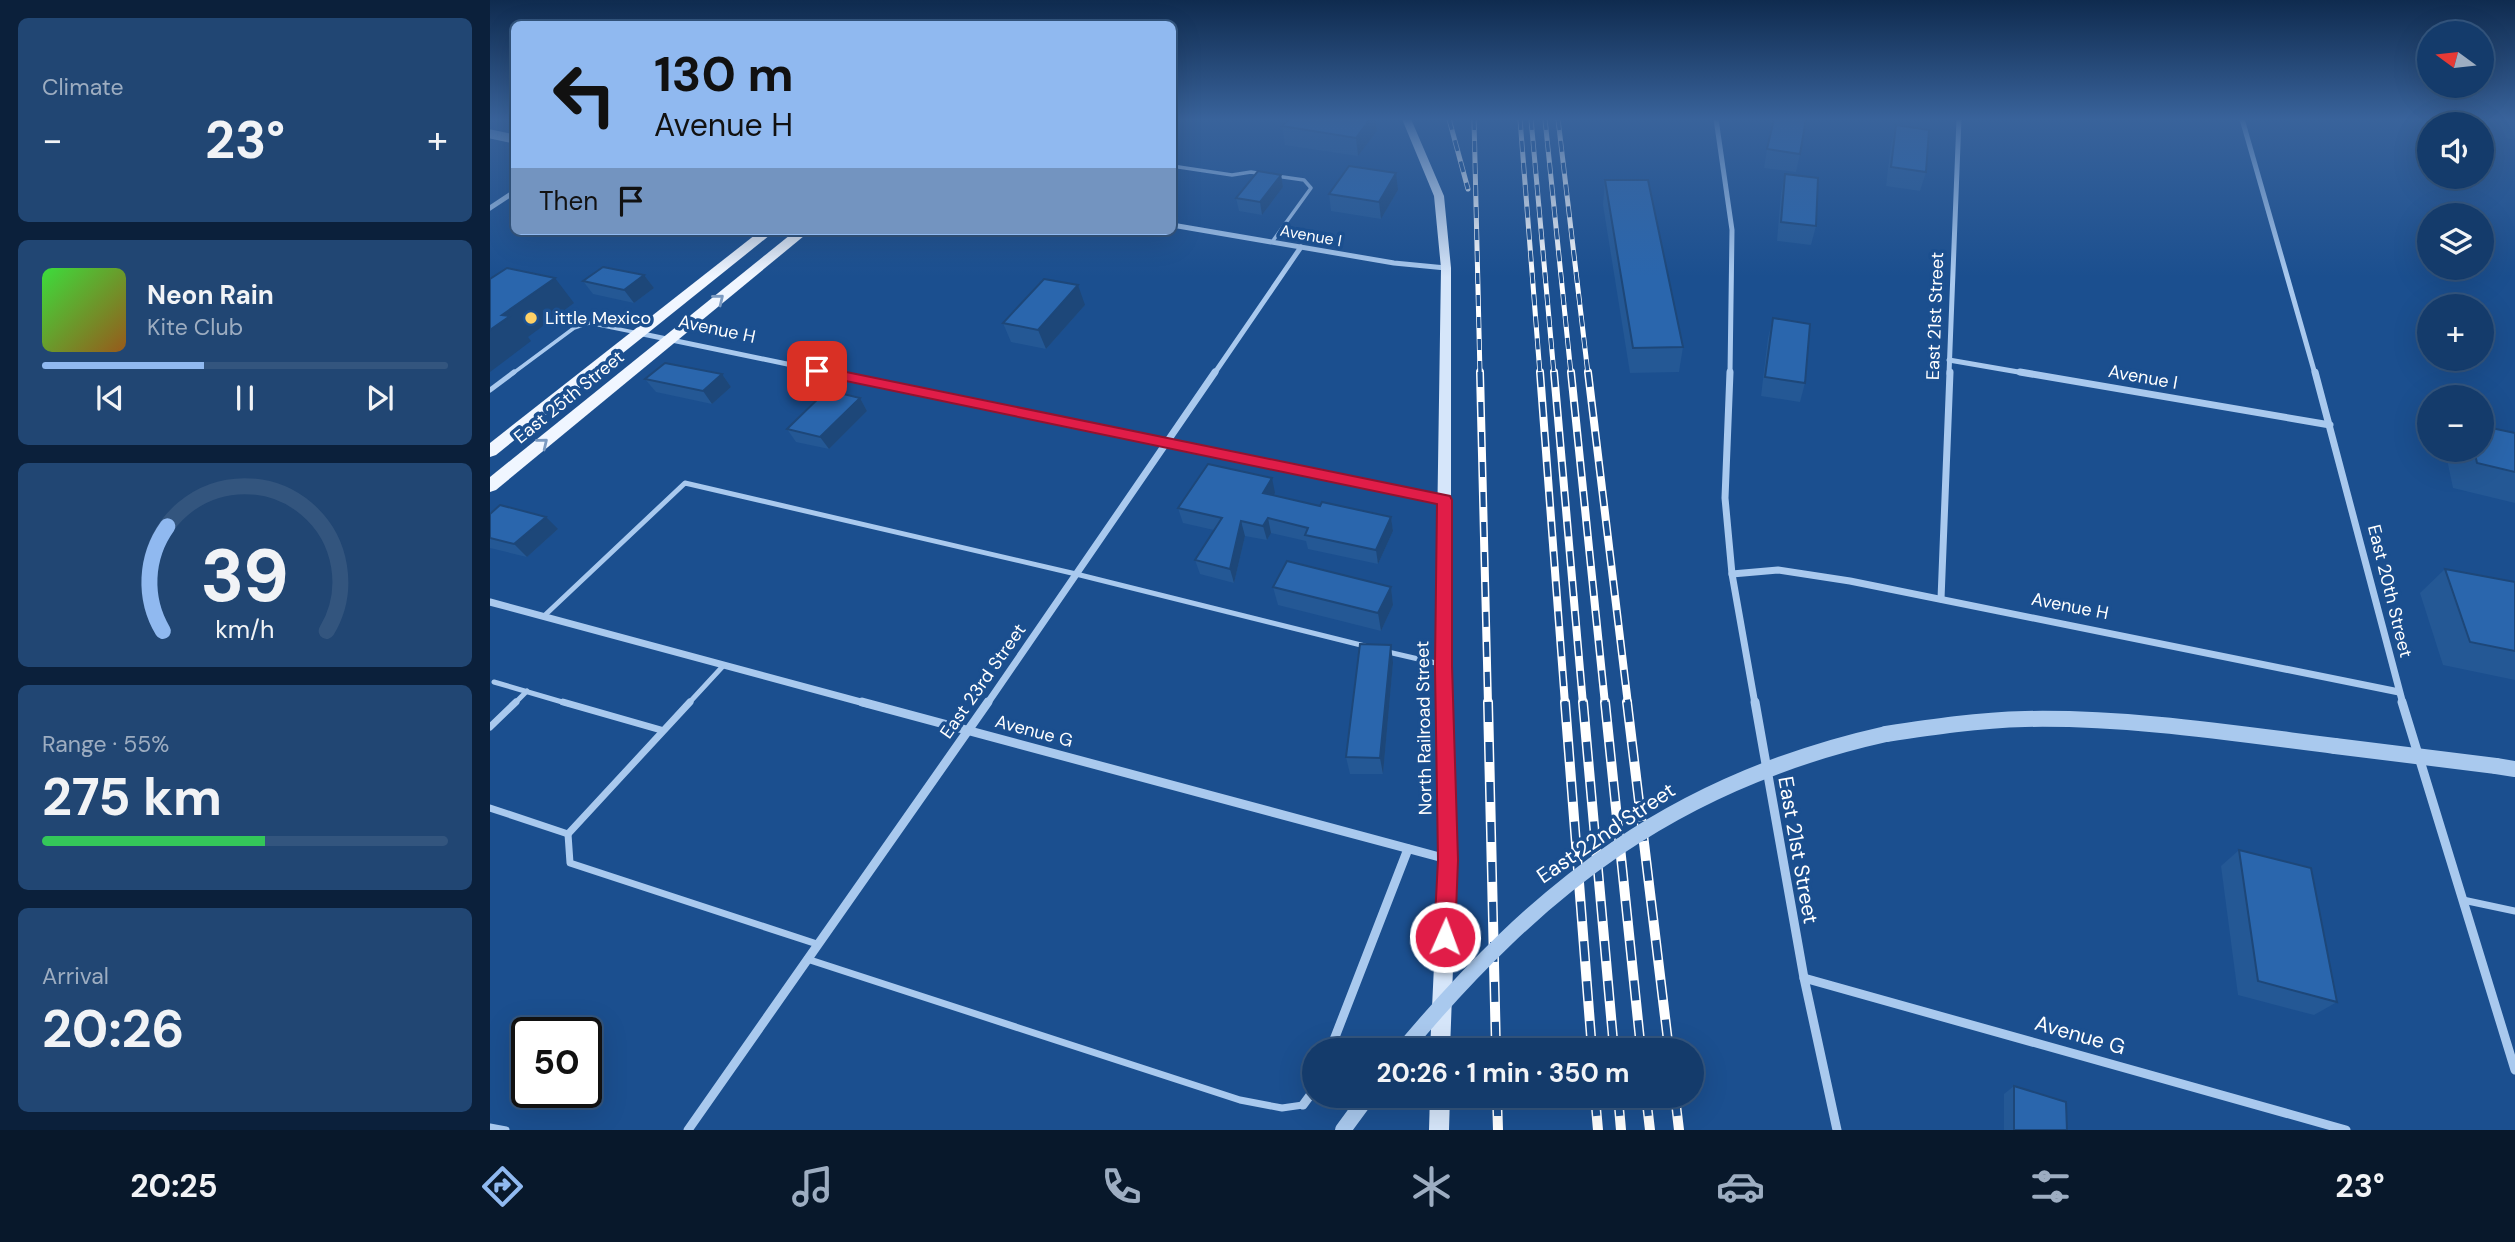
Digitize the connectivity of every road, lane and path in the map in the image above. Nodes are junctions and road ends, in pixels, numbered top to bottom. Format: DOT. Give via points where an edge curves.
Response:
graph roads {
  1 [pos="1205,172"];
  2 [pos="1429,172"];
  3 [pos="1724,172"];
  4 [pos="1957,172"];
  5 [pos="2257,172"];
  6 [pos="511,194"];
  7 [pos="490,208"];
  8 [pos="1176,226"];
  9 [pos="763,235"];
  10 [pos="798,235"];
  11 [pos="1272,242"];
  12 [pos="1301,247"];
  13 [pos="1446,268"];
  14 [pos="638,333"];
  15 [pos="669,339"];
  16 [pos="1949,360"];
  17 [pos="490,390"];
  18 [pos="2330,425"];
  19 [pos="1167,444"];
  20 [pos="490,451"];
  21 [pos="490,486"];
  22 [pos="1445,500"];
  23 [pos="1076,574"];
  24 [pos="1732,575"];
  25 [pos="1941,599"];
  26 [pos="490,602"];
  27 [pos="544,616"];
  28 [pos="724,664"];
  29 [pos="1443,666"];
  30 [pos="491,683"];
  31 [pos="527,691"];
  32 [pos="2399,692"];
  33 [pos="490,727"];
  34 [pos="969,729"];
  35 [pos="661,730"];
  36 [pos="2515,769"];
  37 [pos="490,808"];
  38 [pos="568,834"];
  39 [pos="1408,849"];
  40 [pos="1448,860"];
  41 [pos="2461,899"];
  42 [pos="2515,911"];
  43 [pos="817,944"];
  44 [pos="807,959"];
  45 [pos="1804,978"];
  46 [pos="1335,1038"];
  47 [pos="1413,1038"];
  48 [pos="1441,1038"];
  49 [pos="2515,1070"];
  50 [pos="1302,1105"];
  51 [pos="1359,1108"];
  52 [pos="1440,1108"];
  53 [pos="490,1127"];
  54 [pos="506,1130"];
  55 [pos="688,1130"];
  56 [pos="1343,1130"];
  57 [pos="1439,1130"];
  58 [pos="1837,1130"];
  59 [pos="2346,1130"];
  1 -- 11 [label="lane" via="1232,176 1251,172 1304,180 1311,188"];
  2 -- 13 [label="main road, North Railroad Street" via="1439,196"];
  3 -- 24 [label="street" via="1732,230 1725,498"];
  4 -- 16 [label="street, East 21st Street"];
  5 -- 18 [label="street, East 20th Street"];
  6 -- 7 [label="street"];
  8 -- 11 [label="street, Avenue I"];
  9 -- 14 [label="main road, East 25th Street"];
  15 -- 10 [label="main road, East 25th Street, one-way"];
  11 -- 12 [label="street, Avenue I"];
  12 -- 13 [label="street, Avenue I"];
  12 -- 19 [label="street, East 23rd Street"];
  13 -- 22 [label="main road, North Railroad Street"];
  14 -- 15 [label="street, Avenue H"];
  14 -- 17 [label="lane" via="589,323 574,328"];
  14 -- 20 [label="main road, East 25th Street"];
  15 -- 19 [label="street, Avenue H"];
  21 -- 15 [label="main road, East 25th Street, one-way"];
  16 -- 18 [label="street, Avenue I"];
  16 -- 25 [label="street, East 21st Street"];
  18 -- 32 [label="street, East 20th Street"];
  19 -- 22 [label="street, Avenue H"];
  19 -- 23 [label="street, East 23rd Street"];
  22 -- 29 [label="main road, North Railroad Street"];
  23 -- 27 [label="lane" via="685,483"];
  23 -- 29 [label="lane"];
  23 -- 34 [label="street, East 23rd Street"];
  24 -- 25 [label="street, Avenue H" via="1778,569"];
  24 -- 45 [label="street, East 21st Street"];
  25 -- 32 [label="street, Avenue H"];
  26 -- 27 [label="street, Avenue G"];
  27 -- 28 [label="street, Avenue G"];
  28 -- 34 [label="street, Avenue G"];
  28 -- 35 [label="lane"];
  29 -- 40 [label="main road, North Railroad Street"];
  30 -- 31 [label="lane"];
  31 -- 33 [label="lane"];
  31 -- 35 [label="lane"];
  32 -- 41 [label="street, East 20th Street"];
  34 -- 39 [label="street, Avenue G"];
  34 -- 43 [label="street, East 23rd Street"];
  35 -- 38 [label="lane"];
  36 -- 47 [label="street, East 22nd Street, bridge" via="2151,723 2084,719 1954,723 1819,750 1766,768 1675,810 1631,838 1528,914 1474,967"];
  37 -- 38 [label="lane"];
  38 -- 43 [label="lane" via="570,863"];
  39 -- 40 [label="street, Avenue G"];
  39 -- 46 [label="street"];
  40 -- 48 [label="main road, North Railroad Street"];
  41 -- 42 [label="lane"];
  41 -- 49 [label="street, East 20th Street"];
  43 -- 44 [label="street, East 23rd Street"];
  44 -- 50 [label="lane" via="1240,1100 1282,1108"];
  44 -- 55 [label="street, East 23rd Street"];
  45 -- 58 [label="street, East 21st Street"];
  45 -- 59 [label="street, Avenue G"];
  51 -- 56 [label="street"];
  52 -- 57 [label="main road"];
  53 -- 54 [label="lane"];
}
